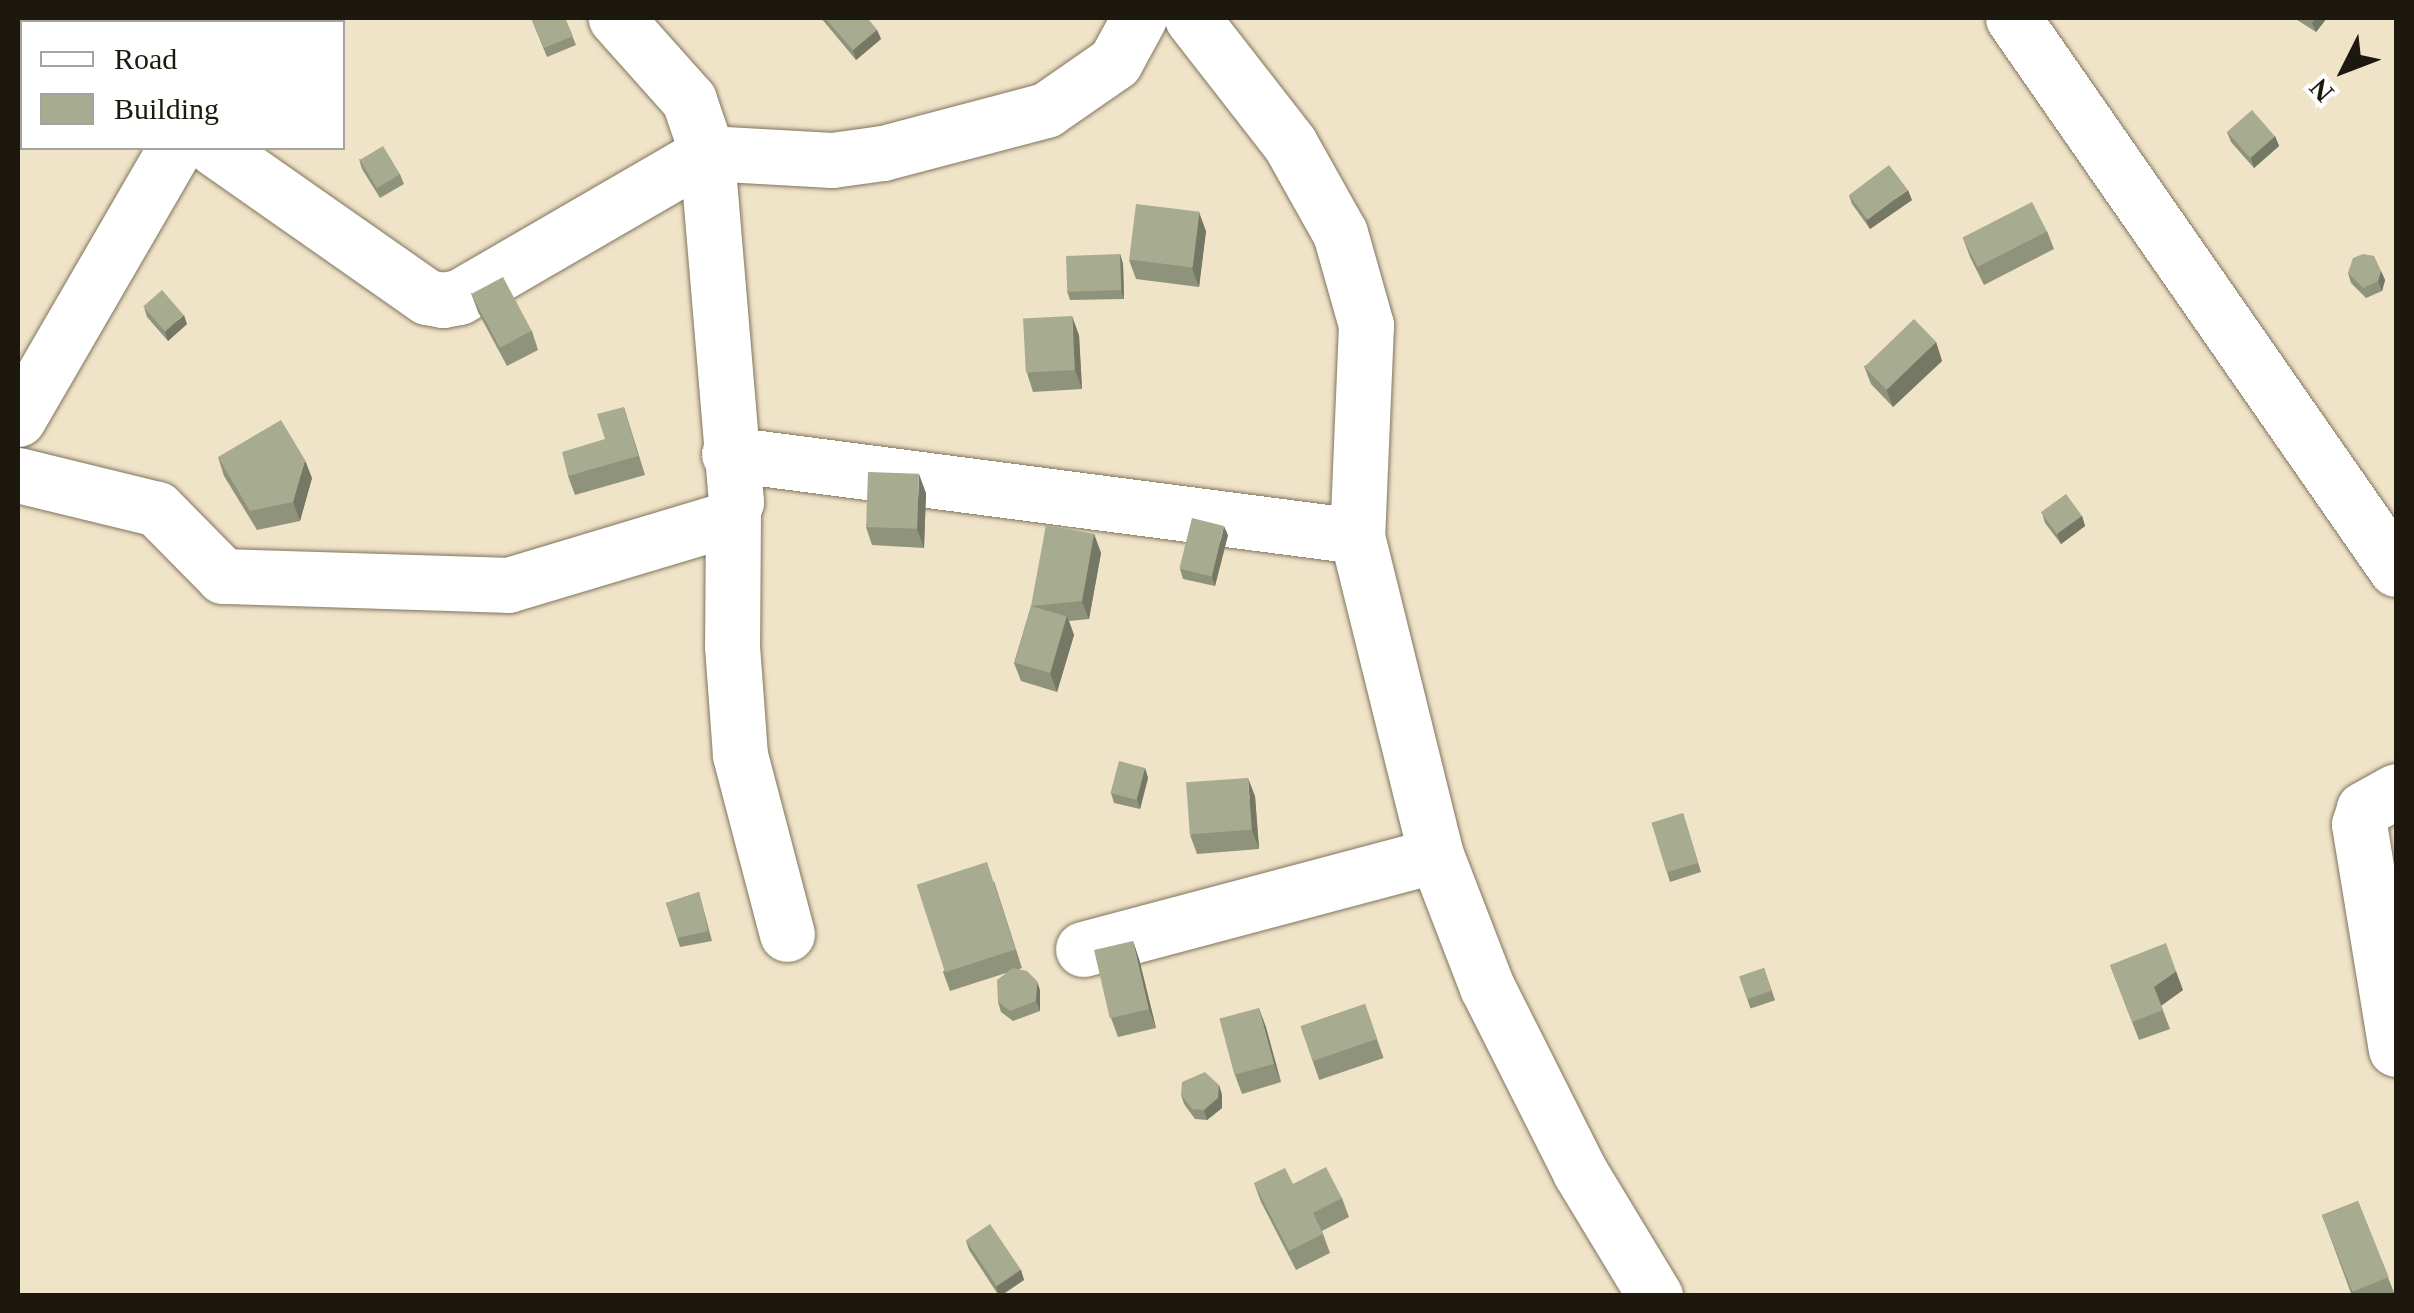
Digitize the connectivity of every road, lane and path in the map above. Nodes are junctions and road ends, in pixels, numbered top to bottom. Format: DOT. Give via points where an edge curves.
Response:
graph roads {
  1 [pos="616,18"];
  2 [pos="1138,18"];
  3 [pos="1192,18"];
  4 [pos="2013,18"];
  5 [pos="174,150"];
  6 [pos="217,150"];
  7 [pos="707,153"];
  8 [pos="18,418"];
  9 [pos="729,454"];
  10 [pos="18,474"];
  11 [pos="733,512"];
  12 [pos="1357,536"];
  13 [pos="2396,570"];
  14 [pos="2396,792"];
  15 [pos="1436,855"];
  16 [pos="788,934"];
  17 [pos="1083,950"];
  18 [pos="2396,1049"];
  19 [pos="1655,1296"];
  1 -- 7 [label="street" via="689,100"];
  2 -- 7 [label="street" via="1115,62 1046,110 884,153 832,160"];
  3 -- 12 [label="street" via="1290,144 1340,233 1366,326"];
  4 -- 13 [label="street"];
  5 -- 8 [label="street"];
  6 -- 7 [label="street" via="427,297 443,300"];
  7 -- 9 [label="street"];
  9 -- 11 [label="street"];
  9 -- 12 [label="street"];
  10 -- 11 [label="street" via="157,509 173,519 204,564 223,576 241,577 508,585"];
  11 -- 16 [label="street" via="740,755"];
  12 -- 15 [label="street"];
  14 -- 18 [label="street" via="2364,808 2359,824"];
  15 -- 17 [label="street"];
  15 -- 19 [label="street" via="1496,1004 1580,1172"];
}
